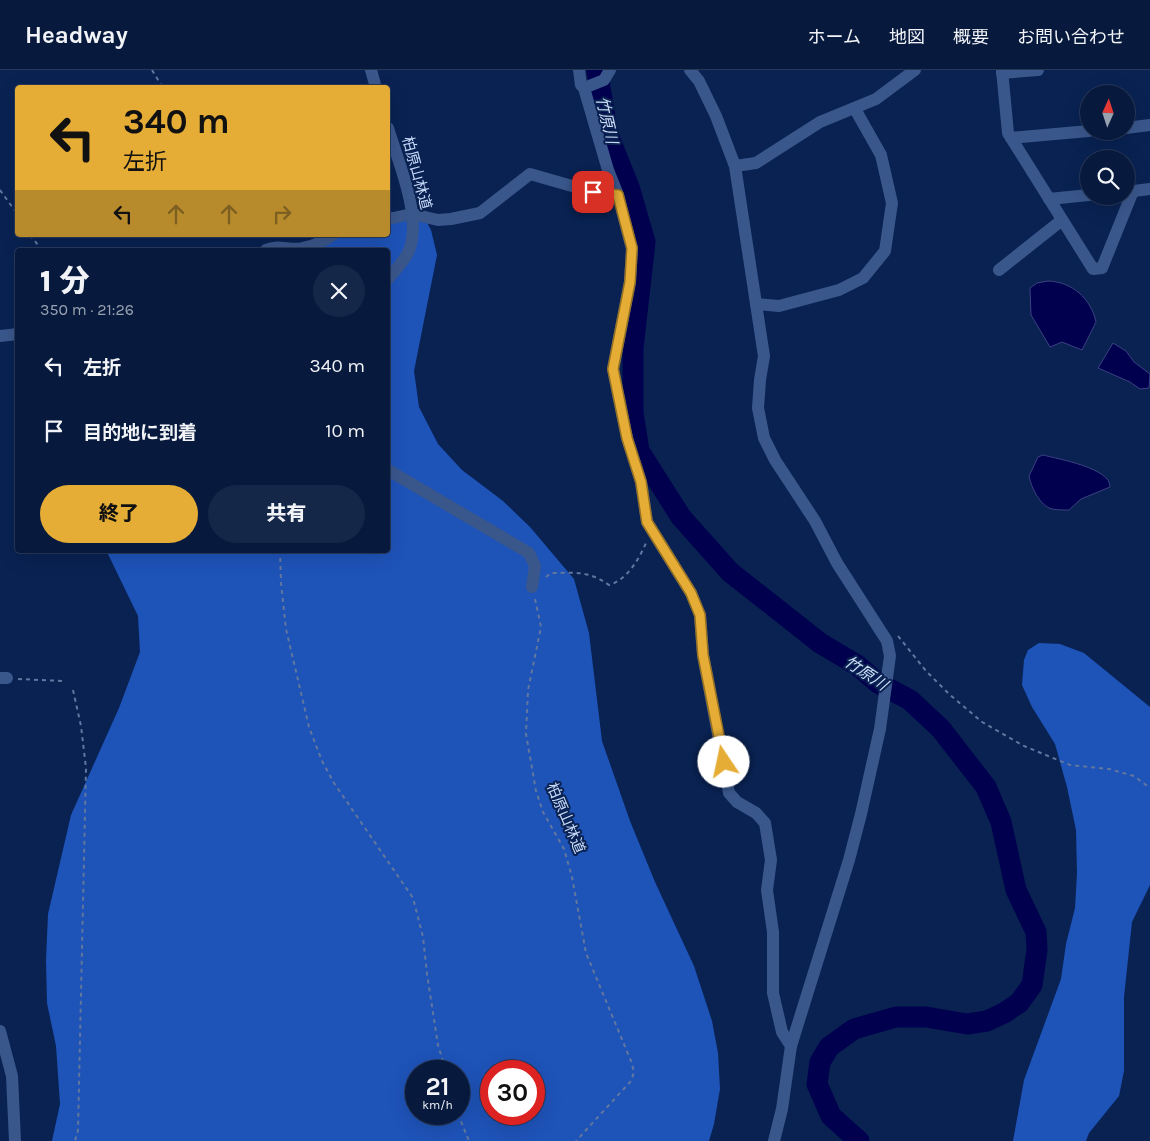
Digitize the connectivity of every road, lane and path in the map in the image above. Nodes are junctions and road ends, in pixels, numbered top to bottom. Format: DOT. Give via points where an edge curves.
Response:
graph roads {
  1 [pos="152,70"];
  2 [pos="371,70"];
  3 [pos="579,70"];
  4 [pos="690,70"];
  5 [pos="915,70"];
  6 [pos="1038,70"];
  7 [pos="1002,72"];
  8 [pos="607,75"];
  9 [pos="161,85"];
  10 [pos="375,85"];
  11 [pos="586,88"];
  12 [pos="855,109"];
  13 [pos="1150,126"];
  14 [pos="1135,127"];
  15 [pos="1080,132"];
  16 [pos="390,135"];
  17 [pos="1011,138"];
  18 [pos="735,166"];
  19 [pos="1150,189"];
  20 [pos="0,190"];
  21 [pos="1135,190"];
  22 [pos="618,195"];
  23 [pos="1080,196"];
  24 [pos="1049,199"];
  25 [pos="1125,205"];
  26 [pos="15,211"];
  27 [pos="412,214"];
  28 [pos="390,219"];
  29 [pos="1062,220"];
  30 [pos="32,237"];
  31 [pos="330,237"];
  32 [pos="40,248"];
  33 [pos="272,248"];
  34 [pos="294,248"];
  35 [pos="305,248"];
  36 [pos="999,270"];
  37 [pos="390,277"];
  38 [pos="756,304"];
  39 [pos="15,334"];
  40 [pos="0,336"];
  41 [pos="390,471"];
  42 [pos="653,530"];
  43 [pos="280,553"];
  44 [pos="532,587"];
  45 [pos="881,631"];
  46 [pos="4,678"];
  47 [pos="63,681"];
  48 [pos="73,690"];
  49 [pos="1150,788"];
  50 [pos="0,1031"];
  51 [pos="791,1046"];
  52 [pos="443,1060"];
  53 [pos="462,1125"];
  54 [pos="15,1141"];
  55 [pos="75,1141"];
  56 [pos="469,1141"];
  57 [pos="576,1141"];
  58 [pos="774,1141"];
  1 -- 9 [label="path"];
  2 -- 10 [label="street"];
  3 -- 11 [label="street" via="580,85"];
  4 -- 18 [label="street" via="716,116"];
  5 -- 12 [label="street" via="876,99"];
  6 -- 7 [label="street"];
  7 -- 17 [label="street"];
  8 -- 11 [label="street"];
  11 -- 22 [label="street"];
  12 -- 18 [label="street" via="820,122 756,163"];
  12 -- 38 [label="street" via="881,155 892,203 885,251 862,278 839,290 779,306"];
  13 -- 14 [label="street"];
  15 -- 17 [label="street"];
  16 -- 27 [label="street, 柏原山林道"];
  17 -- 24 [label="street"];
  18 -- 38 [label="street"];
  19 -- 21 [label="street"];
  20 -- 26 [label="path"];
  22 -- 27 [label="street" via="593,192 530,174 480,212 451,220"];
  22 -- 42 [label="street" via="632,248 630,282 613,369 627,438 641,482 647,522"];
  23 -- 24 [label="street"];
  24 -- 29 [label="street"];
  25 -- 29 [label="street" via="1102,268 1093,269"];
  27 -- 28 [label="street"];
  27 -- 37 [label="street, 柏原山林道" via="410,249"];
  29 -- 36 [label="street"];
  30 -- 32 [label="path"];
  31 -- 35 [label="street"];
  33 -- 34 [label="street"];
  38 -- 45 [label="street" via="764,356 758,408 764,438"];
  39 -- 40 [label="street"];
  41 -- 44 [label="street" via="529,553 535,566"];
  42 -- 44 [label="path" via="640,557 616,583 609,585 585,573 551,573"];
  42 -- 51 [label="street" via="691,593 700,615 703,655 729,793 765,823 771,860 767,890 773,932 773,993 782,1032"];
  43 -- 52 [label="path" via="286,629 309,727 334,783 413,898 423,937"];
  44 -- 57 [label="path, 柏原山林道" via="541,627 528,690 526,734 536,792 543,812 564,849 586,953 634,1072 631,1081"];
  45 -- 49 [label="path" via="900,637 948,694 982,722 1024,746 1070,765 1117,771 1134,776"];
  45 -- 51 [label="street" via="890,656 880,729 849,860"];
  46 -- 47 [label="path"];
  48 -- 55 [label="path" via="86,768 78,1130"];
  50 -- 54 [label="street" via="12,1076"];
  51 -- 58 [label="street"];
  53 -- 56 [label="path"];
}
